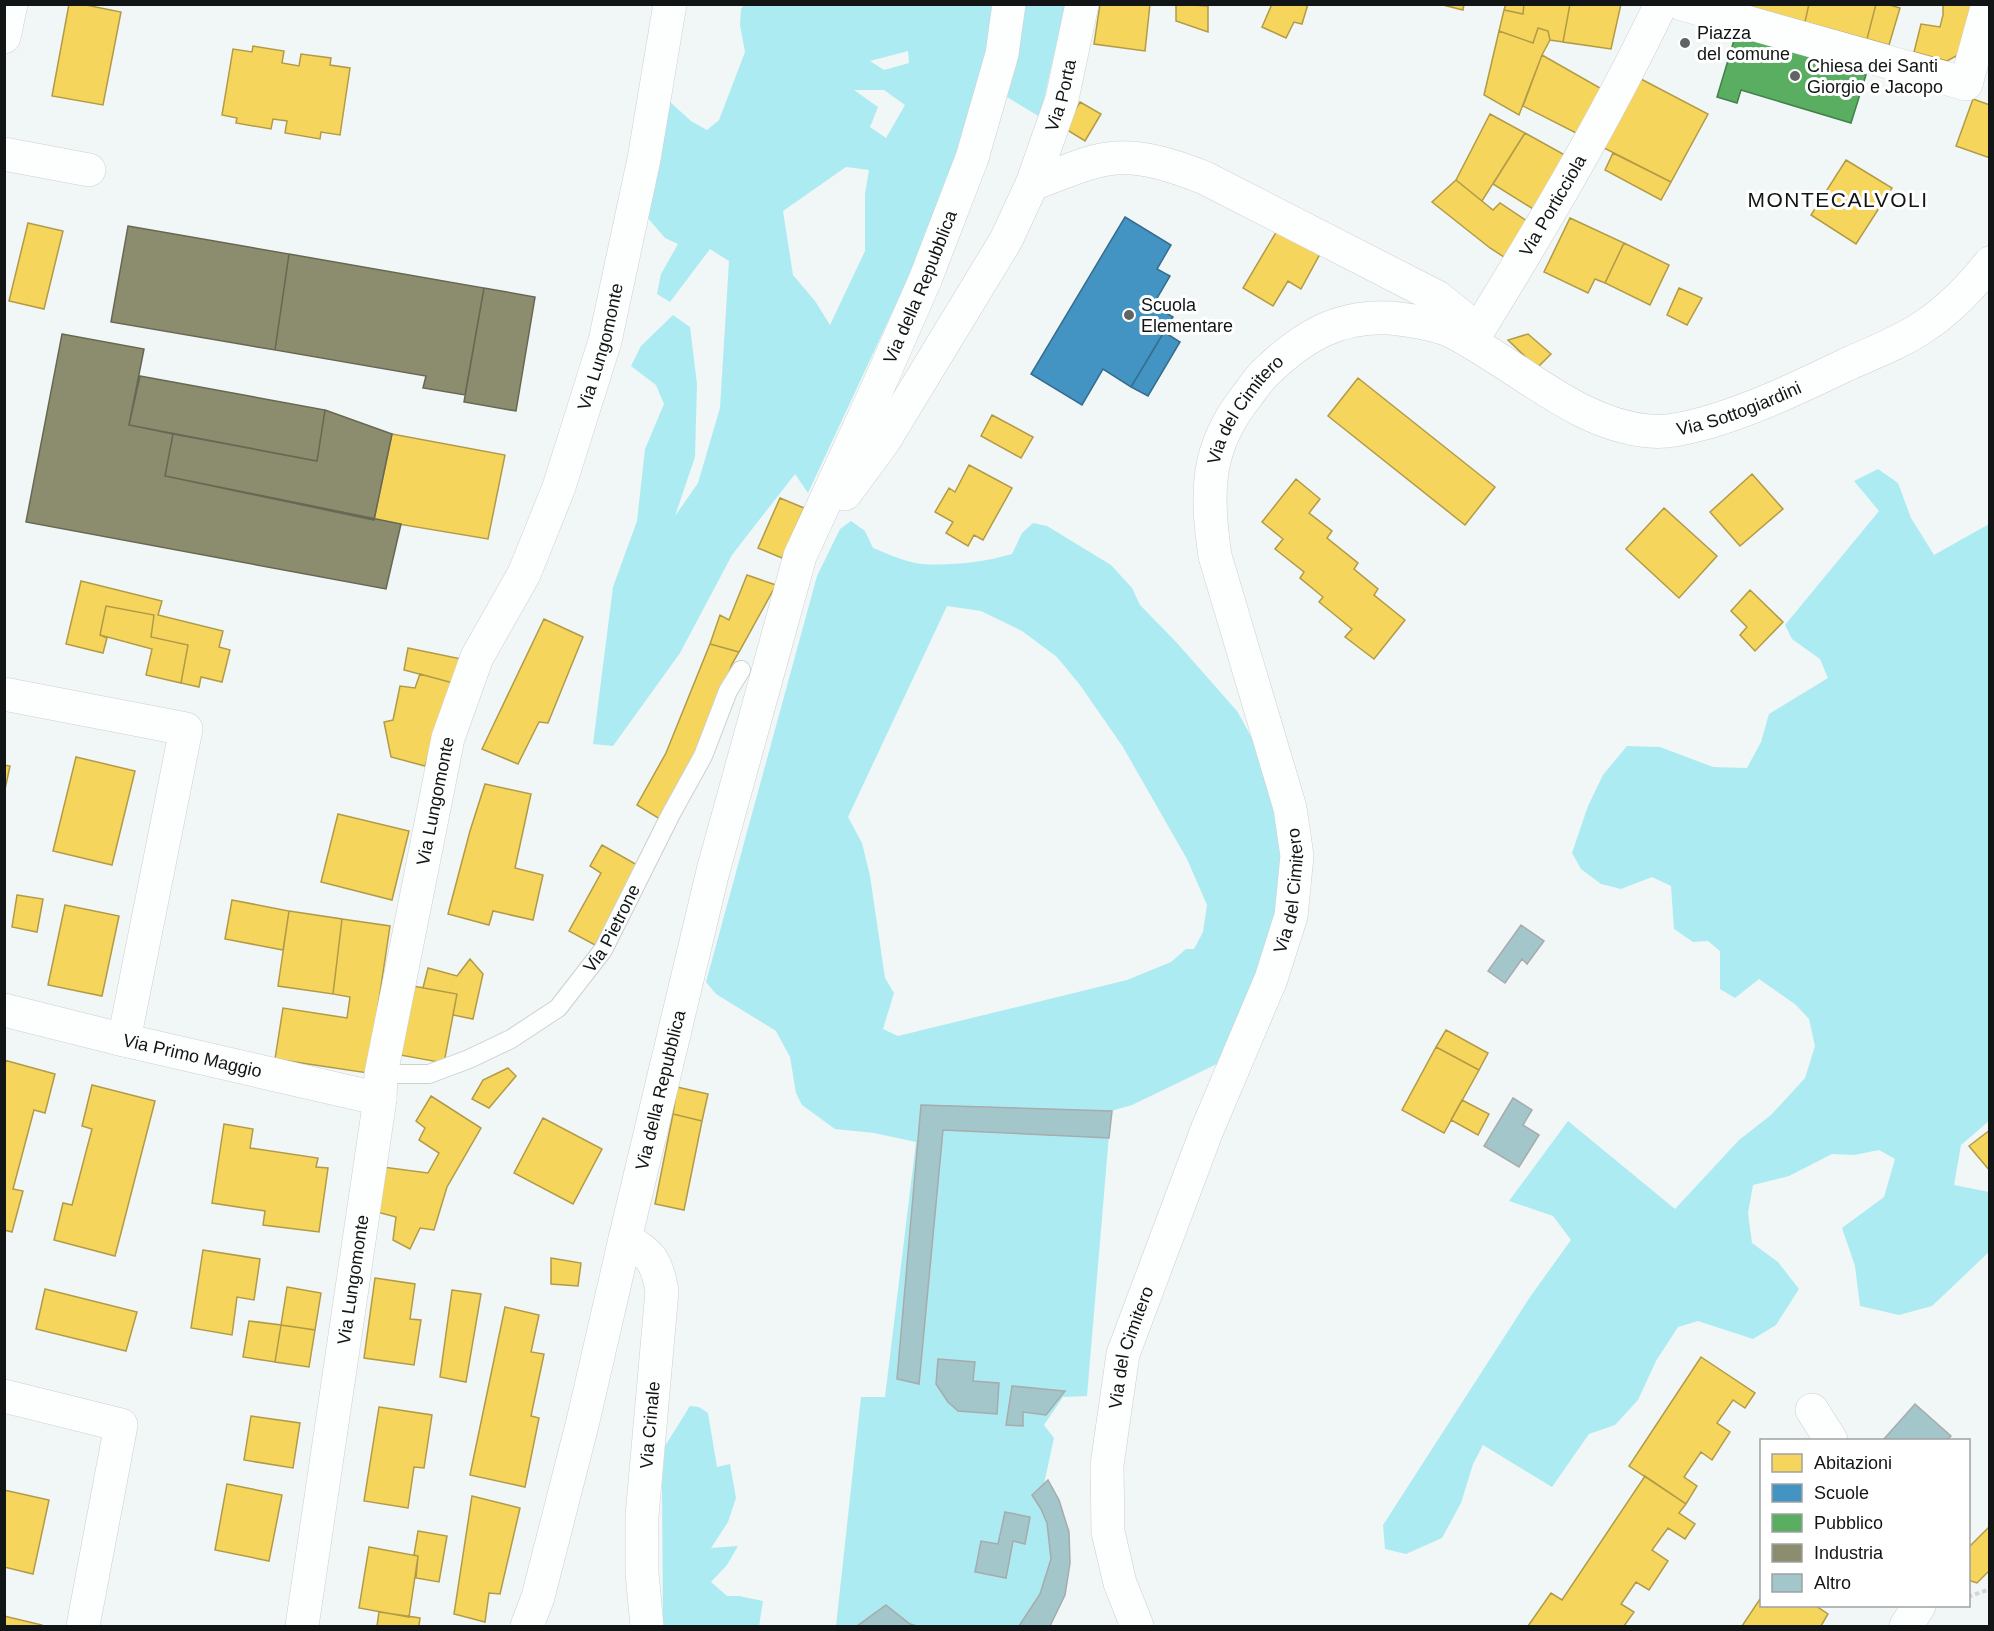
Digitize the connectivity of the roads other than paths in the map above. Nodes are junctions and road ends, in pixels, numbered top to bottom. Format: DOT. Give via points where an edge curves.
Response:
graph roads {
  1 [pos="11,4"];
  2 [pos="670,4"];
  3 [pos="1009,4"];
  4 [pos="1082,4"];
  5 [pos="1661,4"];
  6 [pos="1682,4"];
  7 [pos="1988,4"];
  8 [pos="4,37"];
  9 [pos="4,154"];
  10 [pos="89,170"];
  11 [pos="1032,184"];
  12 [pos="1989,263"];
  13 [pos="1471,342"];
  14 [pos="800,556"];
  15 [pos="741,670"];
  16 [pos="4,694"];
  17 [pos="4,1010"];
  18 [pos="124,1040"];
  19 [pos="380,1087"];
  20 [pos="625,1239"];
  21 [pos="4,1396"];
  22 [pos="1812,1410"];
  23 [pos="1830,1439"];
  24 [pos="1918,1607"];
  25 [pos="83,1626"];
  26 [pos="302,1626"];
  27 [pos="527,1626"];
  28 [pos="647,1626"];
  29 [pos="1137,1626"];
  30 [pos="1906,1626"];
  1 -- 8 [label="street"];
  2 -- 19 [label="street, Via Lungomonte" via="644,159 605,341 559,487 524,574 477,657 448,738"];
  3 -- 14 [label="street, Via della Repubblica" via="1002,54 972,158 925,280"];
  4 -- 11 [label="street, Via Porta" via="1062,99"];
  5 -- 13 [label="street, Via Porticciola" via="1631,67 1535,238"];
  6 -- 7 [label="street" via="1966,84"];
  9 -- 10 [label="street"];
  11 -- 13 [label="street" via="1107,159 1133,157 1185,170 1437,297 1461,316"];
  11 -- 14 [label="street, Via della Repubblica" via="1006,240 884,441"];
  12 -- 13 [label="street, Via Sottogiardini" via="1942,313 1905,337 1751,409 1667,432 1650,432 1599,419"];
  13 -- 29 [label="street, Via del Cimitero" via="1446,330 1400,319 1362,318 1322,329 1262,376 1226,426 1213,460 1209,499 1215,556 1290,807 1297,856 1291,916 1271,979 1207,1130 1123,1354 1107,1465 1108,1532 1120,1583"];
  14 -- 20 [label="street, Via della Repubblica" via="713,871"];
  15 -- 19 [label="lane, Via Pietrone" via="728,691 703,756 603,950 558,1008 511,1039 469,1059"];
  16 -- 18 [label="street" via="186,729"];
  17 -- 18 [label="street, Via Primo Maggio"];
  18 -- 19 [label="street, Via Primo Maggio"];
  19 -- 26 [label="street, Via Lungomonte"];
  20 -- 27 [label="street, Via della Repubblica" via="583,1421"];
  20 -- 28 [label="street, Via Crinale" via="645,1250 658,1272 662,1291 642,1516"];
  21 -- 25 [label="street" via="121,1425"];
  22 -- 23 [label="street"];
  24 -- 30 [label="street"];
}
